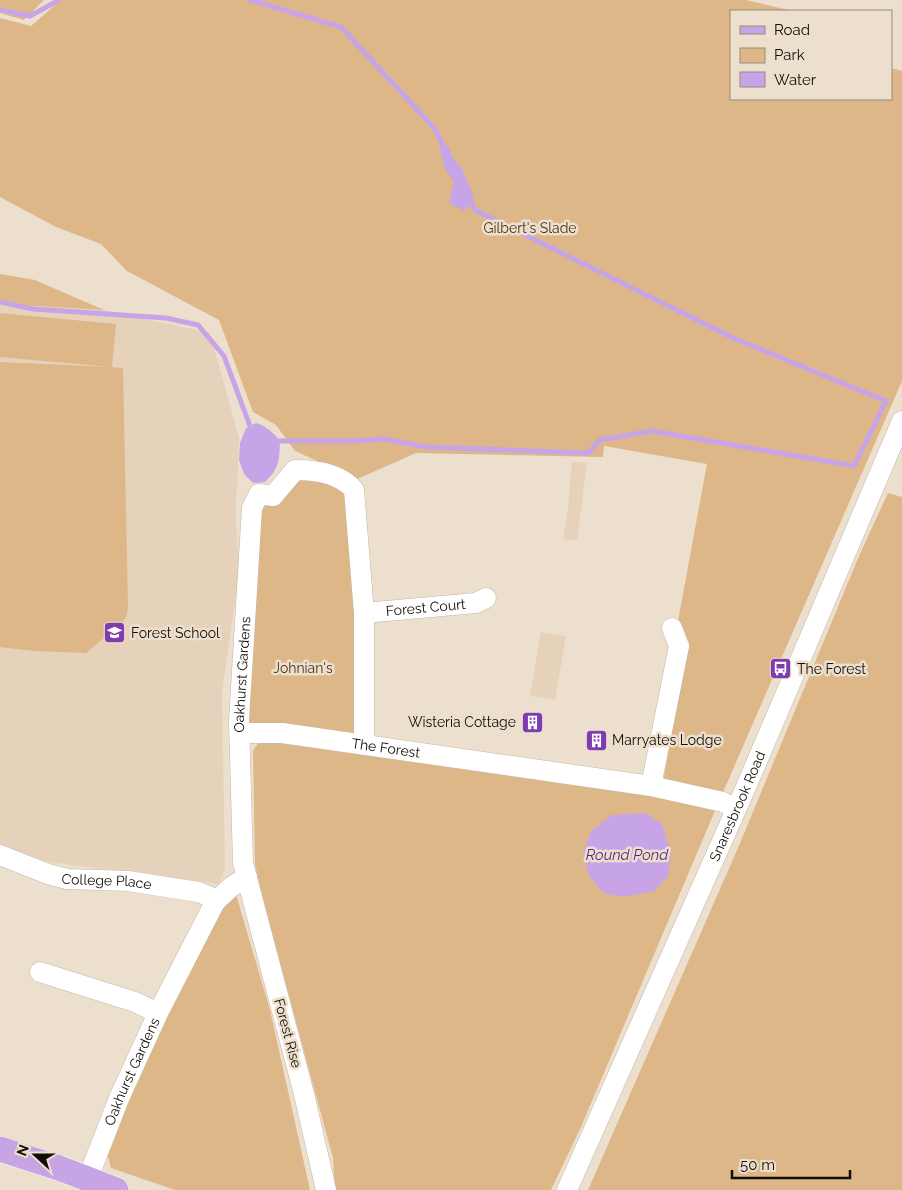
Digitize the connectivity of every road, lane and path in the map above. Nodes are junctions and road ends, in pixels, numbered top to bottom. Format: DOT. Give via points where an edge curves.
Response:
graph roads {
  1 [pos="902,421"];
  2 [pos="486,598"];
  3 [pos="364,612"];
  4 [pos="672,628"];
  5 [pos="239,733"];
  6 [pos="364,745"];
  7 [pos="651,786"];
  8 [pos="736,808"];
  9 [pos="0,855"];
  10 [pos="247,877"];
  11 [pos="215,902"];
  12 [pos="40,972"];
  13 [pos="158,1013"];
  14 [pos="0,1149"];
  15 [pos="102,1186"];
  16 [pos="326,1190"];
  17 [pos="567,1190"];
  1 -- 8 [label="street, Snaresbrook Road"];
  2 -- 3 [label="street, Forest Court" via="476,603"];
  3 -- 5 [label="street, Oakhurst Gardens" via="354,490 348,483 311,470 295,470 272,496 259,494 252,508"];
  3 -- 6 [label="street, Oakhurst Gardens"];
  4 -- 7 [label="street" via="679,646"];
  5 -- 6 [label="street, The Forest" via="282,733"];
  5 -- 10 [label="street, Oakhurst Gardens" via="243,863"];
  6 -- 7 [label="street, The Forest"];
  7 -- 8 [label="street, The Forest" via="723,802"];
  8 -- 17 [label="street, Snaresbrook Road"];
  9 -- 11 [label="street, College Place" via="67,879 128,881 198,892"];
  10 -- 11 [label="street, Oakhurst Gardens" via="231,886"];
  10 -- 16 [label="street, Forest Rise"];
  11 -- 13 [label="street, Oakhurst Gardens"];
  12 -- 13 [label="street" via="135,1002"];
  13 -- 15 [label="street, Oakhurst Gardens" via="120,1096"];
  14 -- 15 [label="main road"];
}
